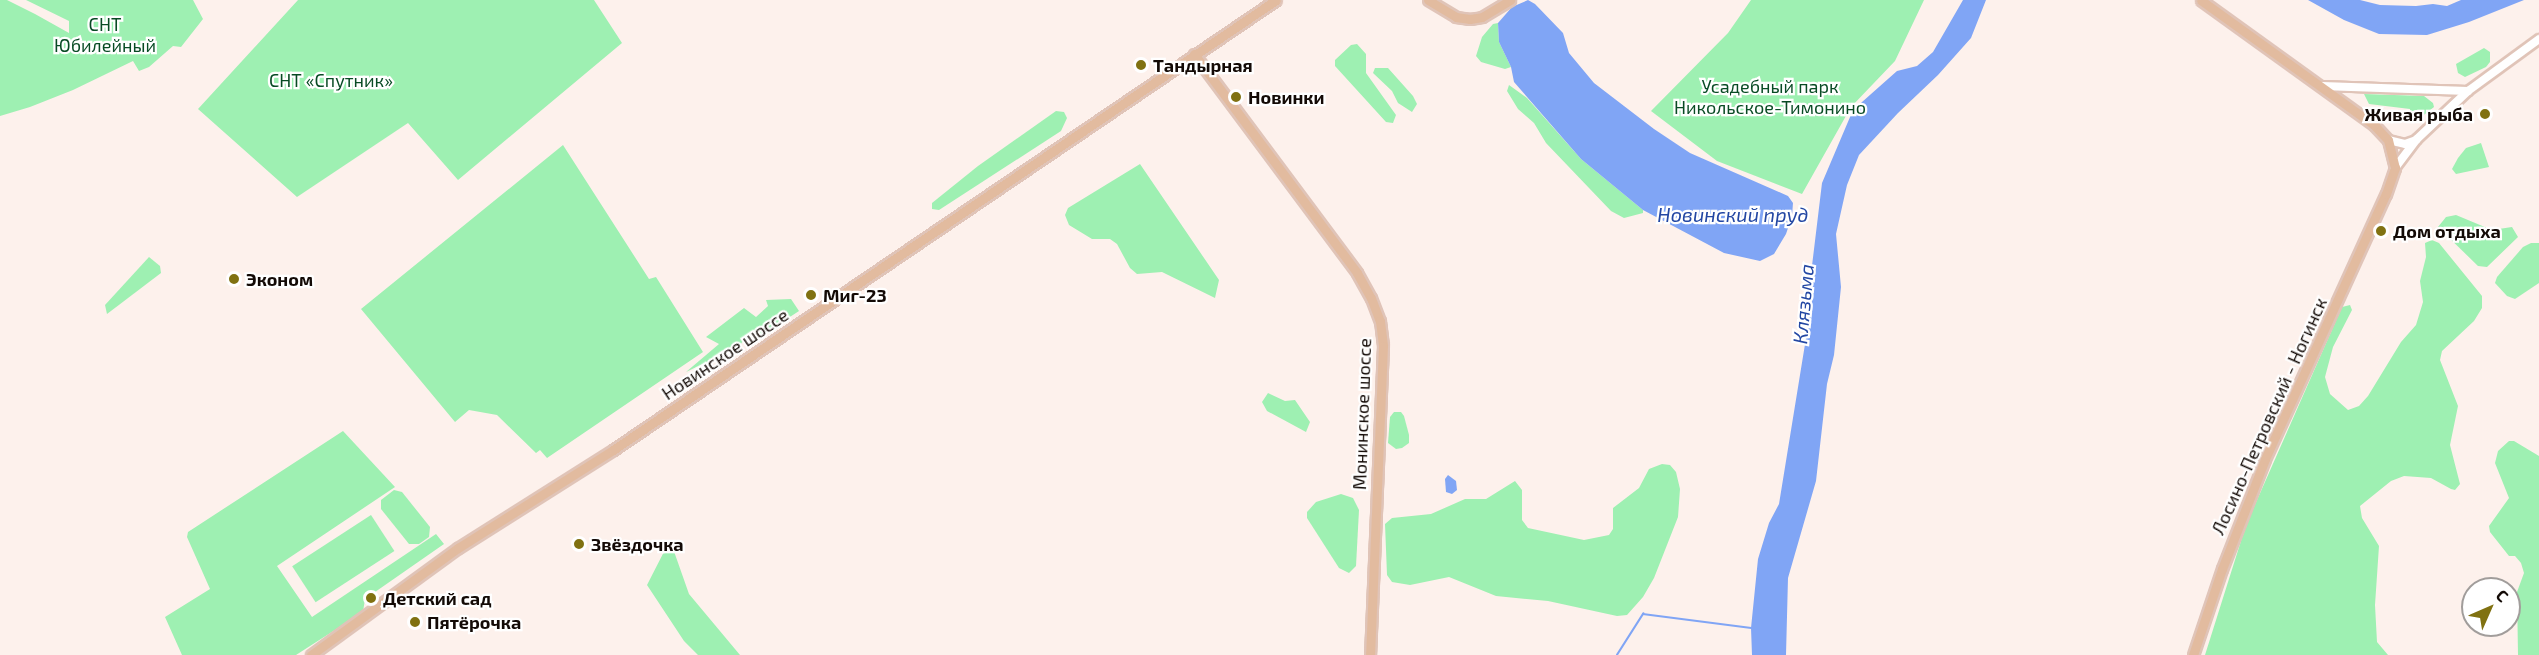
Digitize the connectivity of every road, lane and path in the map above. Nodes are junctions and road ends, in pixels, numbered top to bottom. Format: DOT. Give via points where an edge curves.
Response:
graph roads {
  1 [pos="1276,0"];
  2 [pos="1428,0"];
  3 [pos="1510,0"];
  4 [pos="2200,0"];
  5 [pos="2539,39"];
  6 [pos="1194,54"];
  7 [pos="2322,86"];
  8 [pos="2468,91"];
  9 [pos="2417,139"];
  10 [pos="2388,140"];
  11 [pos="2395,168"];
  12 [pos="312,655"];
  13 [pos="1370,655"];
  14 [pos="2193,655"];
  1 -- 6 [label="main road, Новинское шоссе"];
  2 -- 3 [label="main road" via="1462,19 1482,17"];
  4 -- 7 [label="main road"];
  5 -- 8 [label="street"];
  6 -- 12 [label="main road, Новинское шоссе" via="639,432 458,548"];
  6 -- 13 [label="main road, Монинское шоссе" via="1357,273 1380,321 1383,346"];
  7 -- 8 [label="street"];
  7 -- 10 [label="main road"];
  8 -- 9 [label="street"];
  9 -- 10 [label="street" via="2405,144"];
  9 -- 11 [label="street"];
  10 -- 11 [label="main road"];
  11 -- 14 [label="main road, Лосино-Петровский - Ногинск" via="2265,459"];
}
